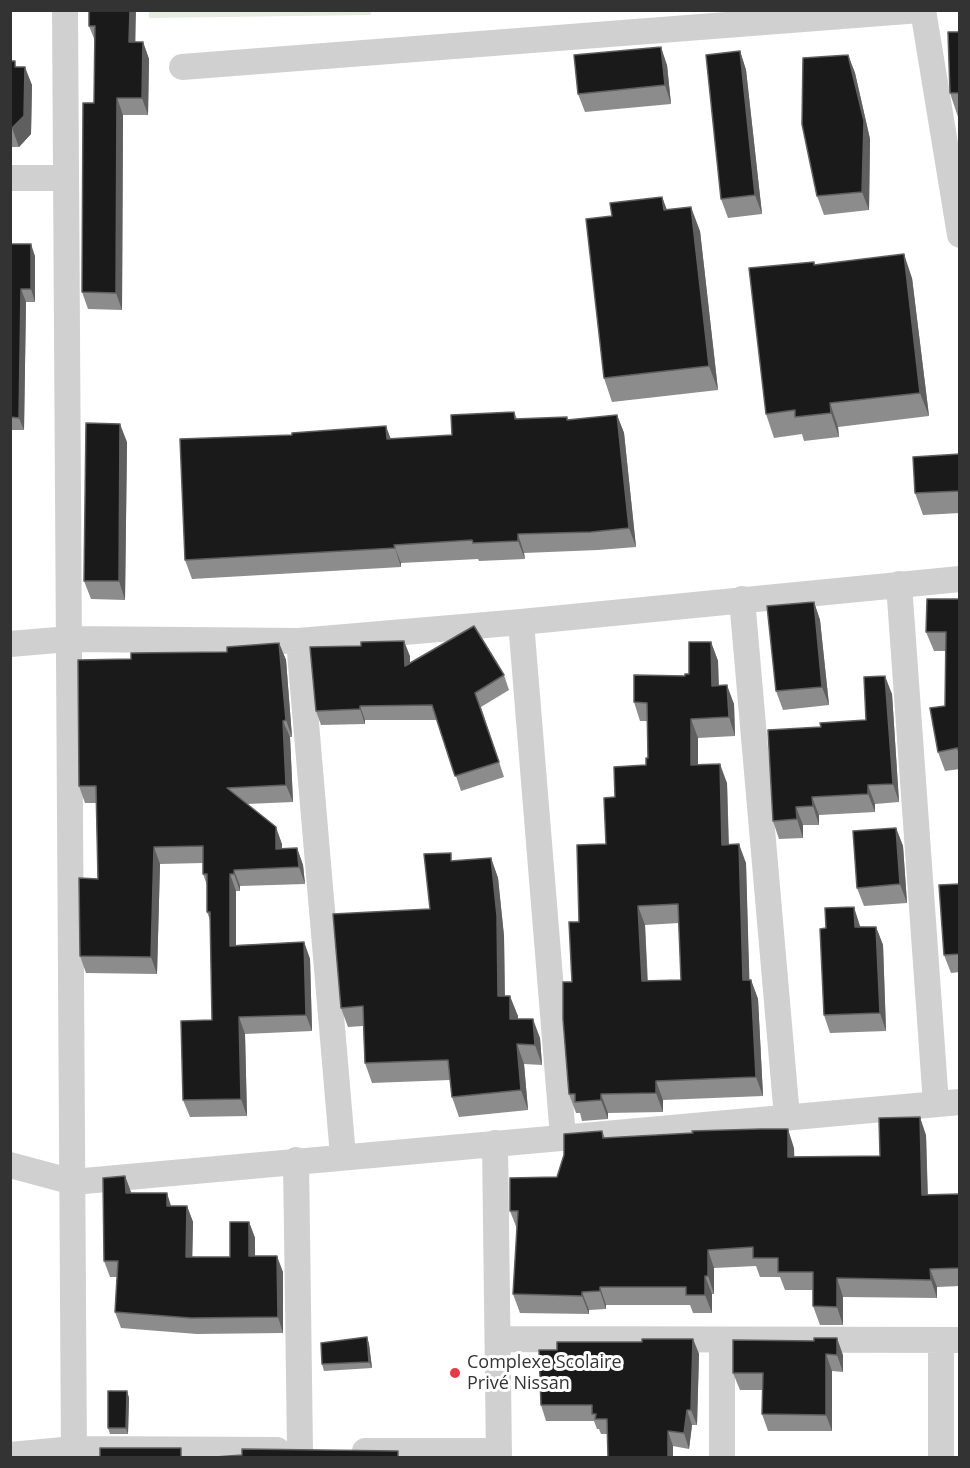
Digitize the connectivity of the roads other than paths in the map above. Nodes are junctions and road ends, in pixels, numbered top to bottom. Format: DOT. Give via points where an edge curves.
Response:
graph roads {
  1 [pos="65,10"];
  2 [pos="921,10"];
  3 [pos="182,67"];
  4 [pos="10,178"];
  5 [pos="66,178"];
  6 [pos="960,235"];
  7 [pos="960,579"];
  8 [pos="899,584"];
  9 [pos="742,599"];
  10 [pos="521,622"];
  11 [pos="69,639"];
  12 [pos="299,641"];
  13 [pos="10,644"];
  14 [pos="948,1103"];
  15 [pos="787,1117"];
  16 [pos="563,1137"];
  17 [pos="495,1143"];
  18 [pos="343,1156"];
  19 [pos="296,1160"];
  20 [pos="10,1165"];
  21 [pos="73,1182"];
  22 [pos="498,1339"];
  23 [pos="722,1340"];
  24 [pos="950,1340"];
  25 [pos="323,1450"];
  26 [pos="74,1453"];
  27 [pos="499,1454"];
  28 [pos="10,1455"];
  29 [pos="722,1458"];
  30 [pos="941,1458"];
  1 -- 5 [label="street"];
  2 -- 3 [label="street"];
  2 -- 6 [label="street"];
  4 -- 5 [label="street"];
  5 -- 11 [label="street"];
  7 -- 8 [label="street"];
  8 -- 9 [label="street"];
  8 -- 14 [label="street"];
  9 -- 10 [label="street"];
  9 -- 15 [label="street"];
  10 -- 12 [label="street"];
  10 -- 16 [label="street"];
  11 -- 12 [label="street"];
  11 -- 13 [label="street"];
  11 -- 21 [label="street"];
  12 -- 18 [label="street"];
  14 -- 15 [label="street"];
  15 -- 16 [label="street"];
  16 -- 17 [label="street"];
  17 -- 18 [label="street"];
  17 -- 22 [label="street"];
  18 -- 19 [label="street"];
  19 -- 21 [label="street"];
  19 -- 25 [label="street"];
  20 -- 21 [label="street"];
  21 -- 26 [label="street"];
  22 -- 23 [label="street"];
  22 -- 27 [label="street"];
  23 -- 24 [label="street"];
  23 -- 29 [label="street"];
  24 -- 30 [label="street"];
  25 -- 26 [label="street"];
  25 -- 27 [label="street"];
  26 -- 28 [label="street"];
}
